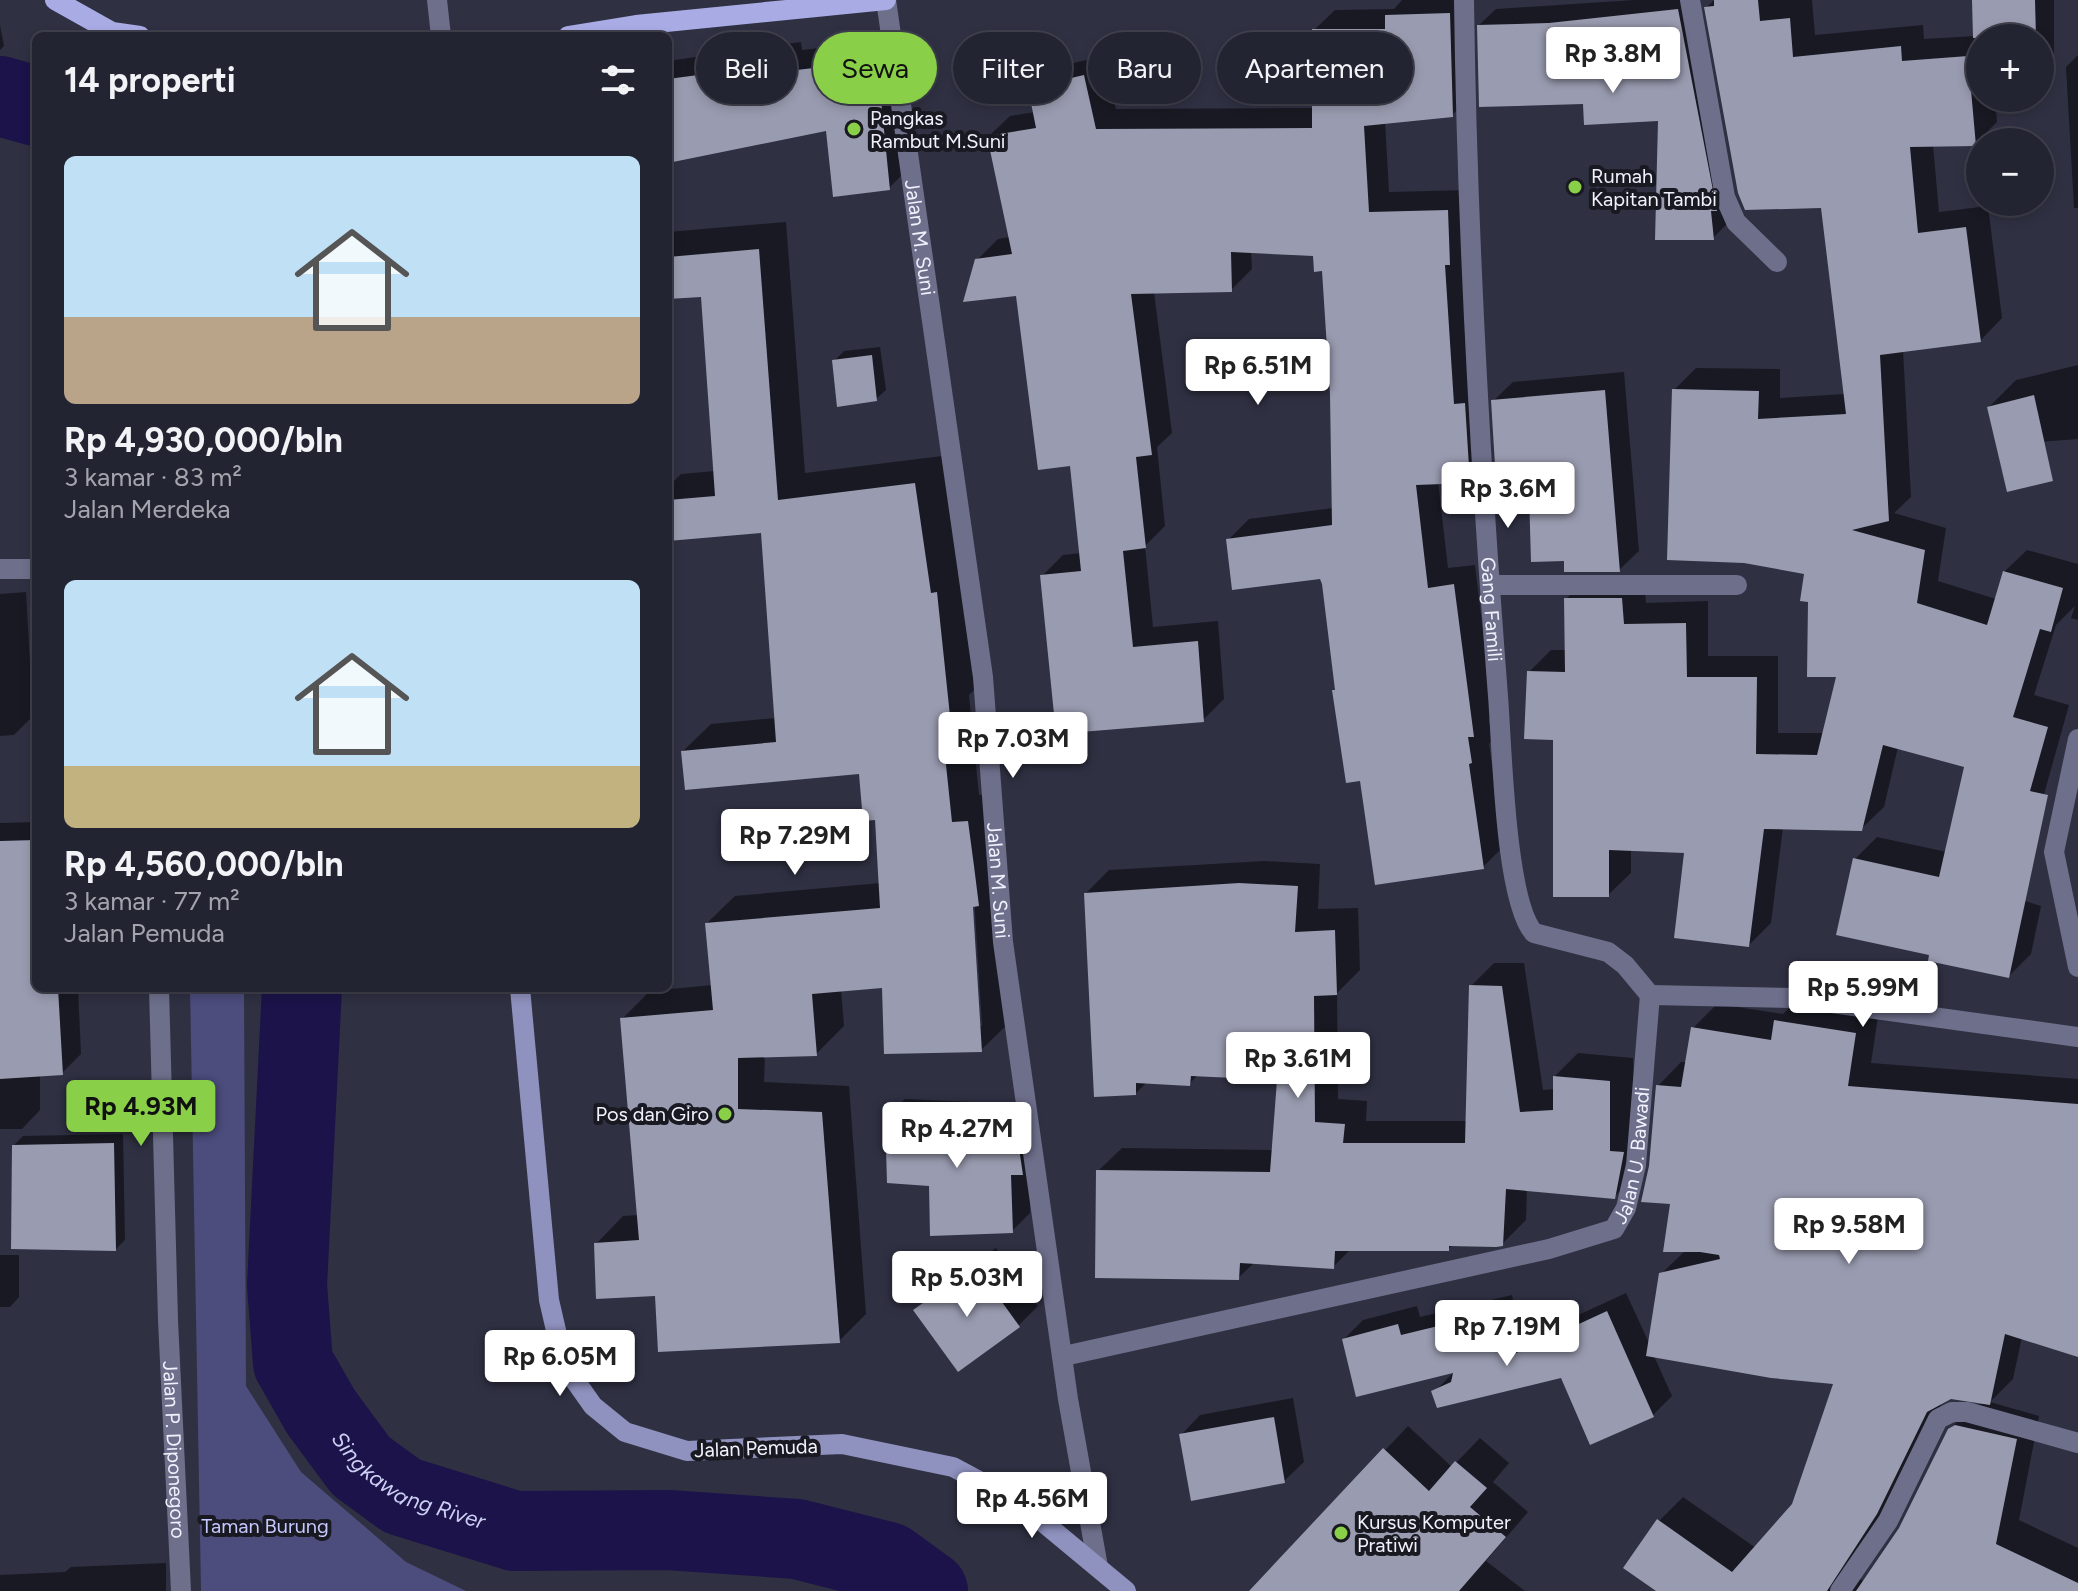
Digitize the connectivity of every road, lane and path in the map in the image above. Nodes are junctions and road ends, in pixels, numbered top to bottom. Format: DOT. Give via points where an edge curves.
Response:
graph roads {
  1 [pos="55,0"];
  2 [pos="437,0"];
  3 [pos="886,0"];
  4 [pos="1464,0"];
  5 [pos="1690,0"];
  6 [pos="109,32"];
  7 [pos="441,32"];
  8 [pos="593,32"];
  9 [pos="1777,262"];
  10 [pos="0,569"];
  11 [pos="32,569"];
  12 [pos="1490,585"];
  13 [pos="1737,585"];
  14 [pos="2078,739"];
  15 [pos="2078,967"];
  16 [pos="159,992"];
  17 [pos="520,992"];
  18 [pos="1650,995"];
  19 [pos="2078,1037"];
  20 [pos="1064,1356"];
  21 [pos="2078,1443"];
  22 [pos="1098,1567"];
  23 [pos="181,1591"];
  24 [pos="1126,1591"];
  25 [pos="1840,1591"];
  1 -- 6 [label="main road"];
  2 -- 7 [label="street"];
  3 -- 8 [label="main road"];
  3 -- 20 [label="street, Jalan M. Suni" via="983,677 1003,942"];
  4 -- 12 [label="street, Gang Famili" via="1476,380"];
  5 -- 9 [label="street" via="1725,197 1736,222"];
  10 -- 11 [label="street"];
  12 -- 13 [label="street"];
  12 -- 18 [label="street, Gang Famili" via="1520,910 1534,933 1608,952"];
  14 -- 15 [label="street" via="2054,852"];
  16 -- 23 [label="street, Jalan P. Diponegoro"];
  17 -- 22 [label="main road, Jalan Pemuda" via="549,1300 564,1365 593,1406 625,1432 687,1451 842,1444 953,1467 1020,1503"];
  18 -- 19 [label="street" via="1795,998"];
  18 -- 20 [label="street, Jalan U. Bawadi" via="1636,1165 1626,1208 1614,1229 1549,1249"];
  20 -- 22 [label="street, Jalan M. Suni"];
  21 -- 25 [label="street" via="1967,1412 1938,1419 1888,1521"];
  22 -- 24 [label="main road, Jalan Pemuda"];
}
